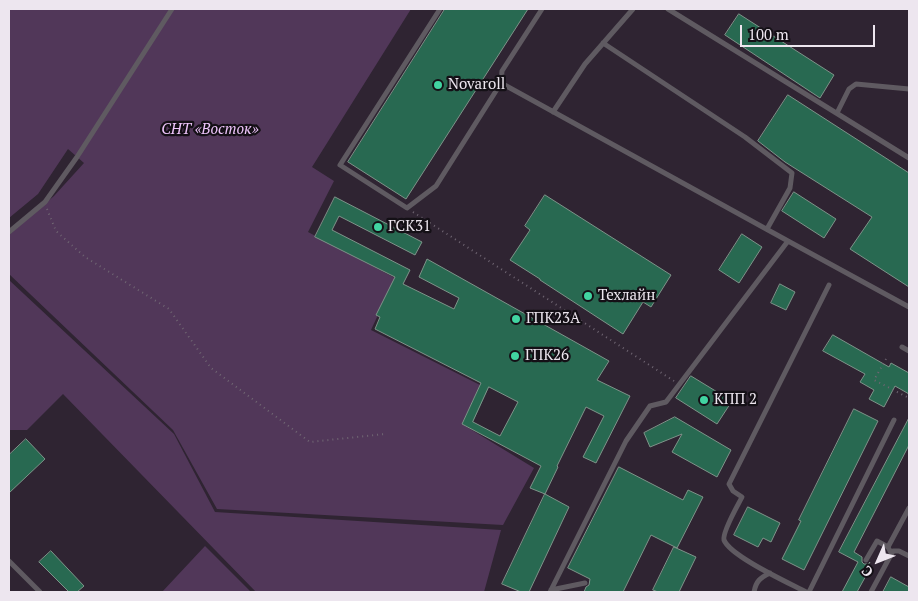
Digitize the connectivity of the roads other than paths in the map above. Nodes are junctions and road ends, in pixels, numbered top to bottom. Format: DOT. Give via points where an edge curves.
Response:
graph roads {
  1 [pos="172,9"];
  2 [pos="440,9"];
  3 [pos="542,9"];
  4 [pos="633,9"];
  5 [pos="668,9"];
  6 [pos="603,43"];
  7 [pos="501,83"];
  8 [pos="909,89"];
  9 [pos="553,112"];
  10 [pos="837,113"];
  11 [pos="909,158"];
  12 [pos="767,229"];
  13 [pos="9,232"];
  14 [pos="788,240"];
  15 [pos="829,285"];
  16 [pos="909,307"];
  17 [pos="902,347"];
  18 [pos="909,351"];
  19 [pos="894,420"];
  20 [pos="909,508"];
  21 [pos="890,550"];
  22 [pos="909,556"];
  23 [pos="866,560"];
  24 [pos="9,561"];
  25 [pos="770,573"];
  26 [pos="585,583"];
  27 [pos="551,591"];
  28 [pos="40,592"];
  29 [pos="754,592"];
  30 [pos="807,592"];
  31 [pos="871,592"];
  1 -- 13 [label="lane" via="45,202"];
  2 -- 7 [label="lane" via="340,165 407,208 436,186"];
  3 -- 7 [label="lane" via="502,71"];
  4 -- 6 [label="lane"];
  5 -- 10 [label="lane"];
  6 -- 9 [label="lane" via="584,64"];
  6 -- 12 [label="lane" via="745,137 792,173 790,188"];
  7 -- 9 [label="lane"];
  8 -- 10 [label="lane" via="856,84 849,89"];
  9 -- 12 [label="lane"];
  10 -- 11 [label="lane"];
  12 -- 14 [label="lane"];
  14 -- 16 [label="lane"];
  14 -- 27 [label="lane" via="666,402 650,406 626,442"];
  15 -- 25 [label="lane" via="729,484 742,497 724,533 724,540 735,553"];
  17 -- 18 [label="lane"];
  19 -- 30 [label="lane"];
  20 -- 21 [label="lane"];
  21 -- 22 [label="lane"];
  21 -- 23 [label="lane" via="877,541"];
  21 -- 31 [label="lane"];
  24 -- 28 [label="lane"];
  25 -- 29 [label="lane" via="762,576"];
  25 -- 30 [label="lane"];
  26 -- 27 [label="lane"];
}
